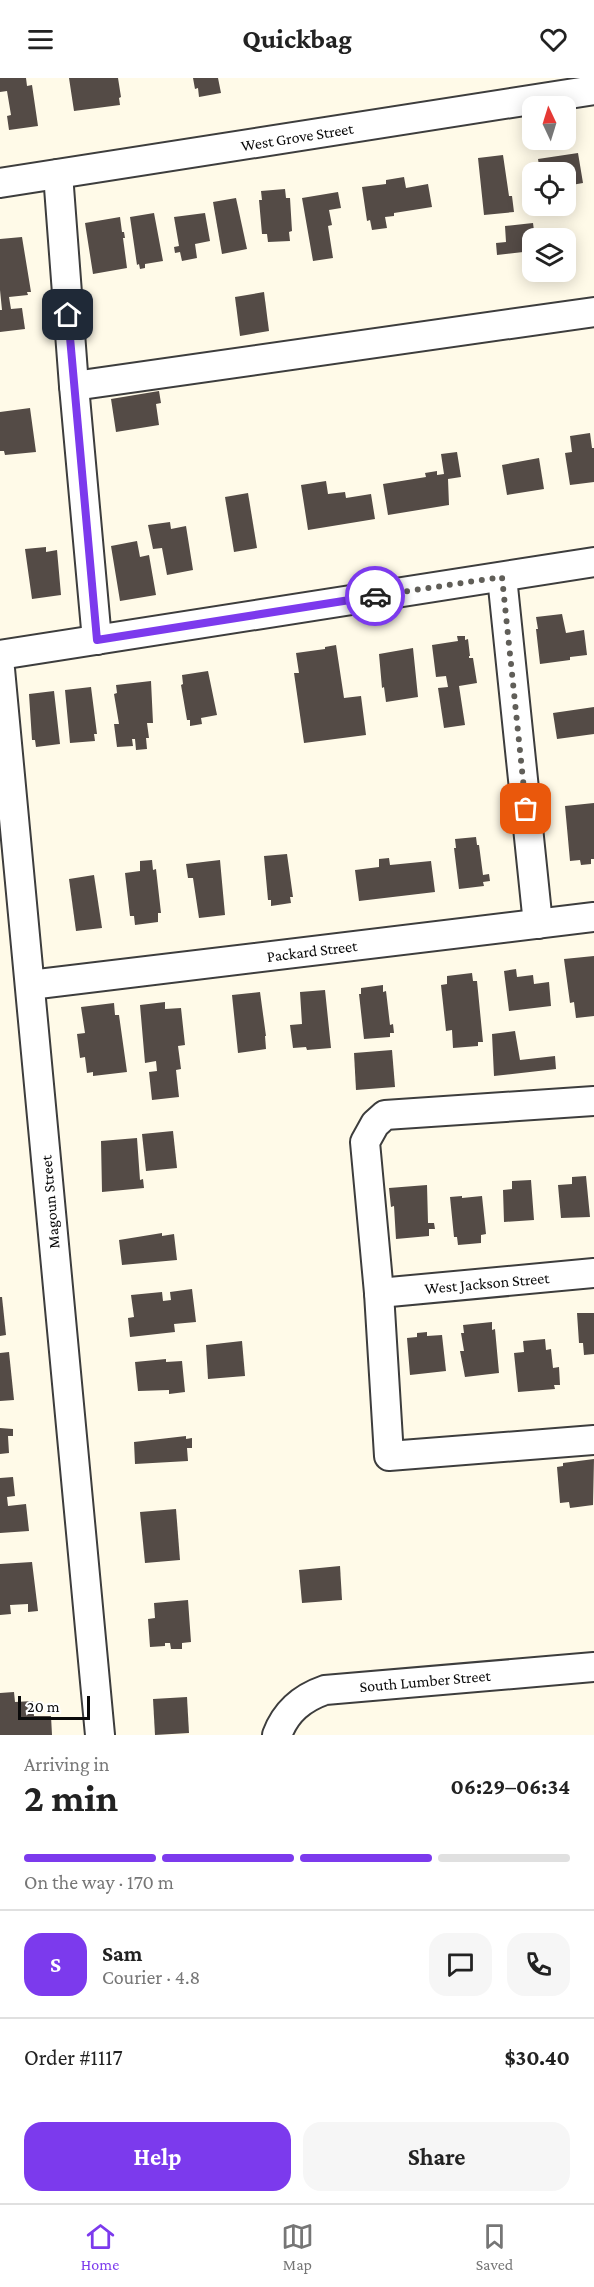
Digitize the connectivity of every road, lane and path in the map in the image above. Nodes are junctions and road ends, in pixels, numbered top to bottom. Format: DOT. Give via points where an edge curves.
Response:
graph roads {
  1 [pos="594,90"];
  2 [pos="58,174"];
  3 [pos="0,183"];
  4 [pos="594,312"];
  5 [pos="74,386"];
  6 [pos="594,562"];
  7 [pos="502,577"];
  8 [pos="97,640"];
  9 [pos="0,655"];
  10 [pos="0,669"];
  11 [pos="594,917"];
  12 [pos="538,924"];
  13 [pos="30,985"];
  14 [pos="594,1101"];
  15 [pos="594,1273"];
  16 [pos="379,1293"];
  17 [pos="594,1440"];
  18 [pos="594,1667"];
  19 [pos="100,1735"];
  20 [pos="278,1735"];
  1 -- 2 [label="street, West Grove Street"];
  2 -- 3 [label="street, West Grove Street"];
  2 -- 5 [label="street"];
  4 -- 5 [label="street"];
  5 -- 8 [label="street"];
  6 -- 7 [label="street"];
  7 -- 8 [label="street"];
  7 -- 12 [label="street"];
  8 -- 9 [label="street"];
  10 -- 13 [label="street, Magoun Street"];
  11 -- 12 [label="street, Packard Street"];
  12 -- 13 [label="street, Packard Street"];
  13 -- 19 [label="street, Magoun Street"];
  14 -- 16 [label="street" via="385,1115 365,1142"];
  15 -- 16 [label="street, West Jackson Street"];
  16 -- 17 [label="street" via="389,1456"];
  18 -- 20 [label="street, South Lumber Street" via="326,1690 293,1708"];
}
